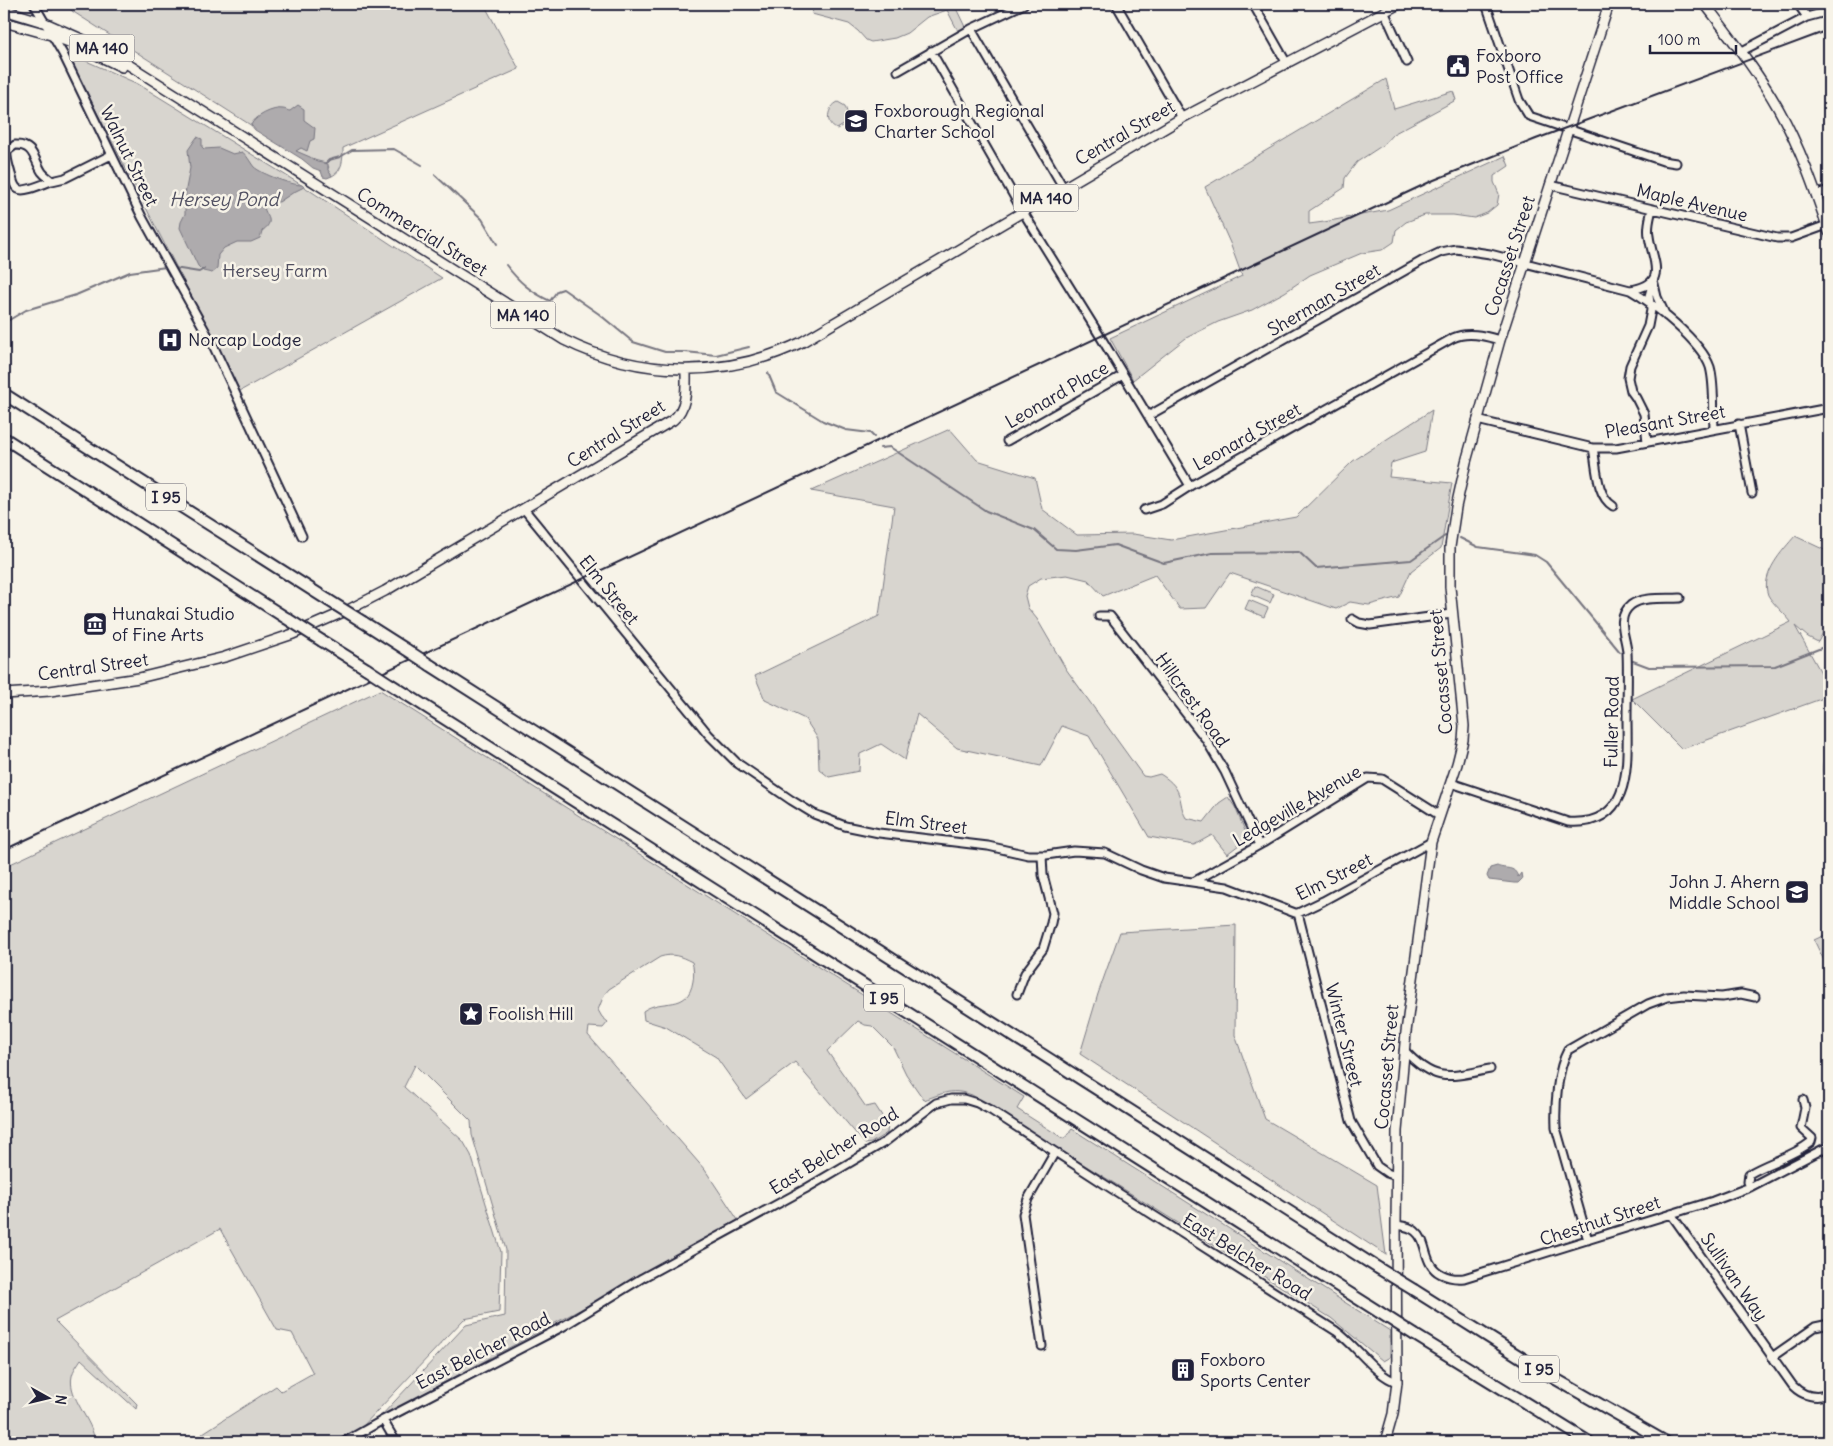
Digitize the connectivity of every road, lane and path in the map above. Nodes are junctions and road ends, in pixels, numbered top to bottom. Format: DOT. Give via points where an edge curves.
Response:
graph roads {
  1 [pos="34,4"];
  2 [pos="1024,4"];
  3 [pos="1116,4"];
  4 [pos="1253,4"];
  5 [pos="1399,4"];
  6 [pos="1486,4"];
  7 [pos="1608,4"];
  8 [pos="1705,4"];
  9 [pos="1798,4"];
  10 [pos="4,10"];
  11 [pos="1384,11"];
  12 [pos="1829,11"];
  13 [pos="1807,17"];
  14 [pos="4,22"];
  15 [pos="43,22"];
  16 [pos="971,29"];
  17 [pos="50,35"];
  18 [pos="931,51"];
  19 [pos="1742,51"];
  20 [pos="1286,62"];
  21 [pos="1407,62"];
  22 [pos="898,71"];
  23 [pos="156,83"];
  24 [pos="1182,118"];
  25 [pos="1568,129"];
  26 [pos="111,155"];
  27 [pos="1676,163"];
  28 [pos="52,181"];
  29 [pos="1550,185"];
  30 [pos="1063,187"];
  31 [pos="1829,190"];
  32 [pos="1816,195"];
  33 [pos="1652,209"];
  34 [pos="1023,212"];
  35 [pos="1828,229"];
  36 [pos="1525,263"];
  37 [pos="1654,278"];
  38 [pos="1630,290"];
  39 [pos="1649,303"];
  40 [pos="1667,317"];
  41 [pos="1500,340"];
  42 [pos="686,370"];
  43 [pos="1123,375"];
  44 [pos="4,394"];
  45 [pos="1829,408"];
  46 [pos="1148,416"];
  47 [pos="1477,420"];
  48 [pos="1739,424"];
  49 [pos="1714,429"];
  50 [pos="4,438"];
  51 [pos="1007,441"];
  52 [pos="1647,442"];
  53 [pos="1593,448"];
  54 [pos="1190,486"];
  55 [pos="1752,493"];
  56 [pos="1613,506"];
  57 [pos="524,509"];
  58 [pos="1144,510"];
  59 [pos="302,536"];
  60 [pos="1680,598"];
  61 [pos="1452,614"];
  62 [pos="1099,616"];
  63 [pos="1352,619"];
  64 [pos="4,694"];
  65 [pos="1451,783"];
  66 [pos="1439,814"];
  67 [pos="1431,842"];
  68 [pos="1259,845"];
  69 [pos="1042,855"];
  70 [pos="1195,882"];
  71 [pos="1298,913"];
  72 [pos="1017,994"];
  73 [pos="1755,996"];
  74 [pos="1404,1050"];
  75 [pos="1490,1069"];
  76 [pos="1803,1100"];
  77 [pos="1829,1146"];
  78 [pos="1055,1152"];
  79 [pos="1396,1176"];
  80 [pos="1750,1187"];
  81 [pos="1671,1214"];
  82 [pos="1396,1225"];
  83 [pos="1588,1240"];
  84 [pos="1829,1324"];
  85 [pos="1042,1346"];
  86 [pos="1772,1357"];
  87 [pos="1397,1382"];
  88 [pos="1829,1394"];
  89 [pos="383,1420"];
  90 [pos="344,1442"];
  91 [pos="396,1442"];
  92 [pos="1385,1442"];
  93 [pos="1589,1442"];
  94 [pos="1666,1442"];
  1 -- 15 [label="street, Walnut Street"];
  2 -- 16 [label="street"];
  3 -- 24 [label="street"];
  4 -- 20 [label="street"];
  5 -- 11 [label="main road, Central Street / MA 140"];
  6 -- 25 [label="street" via="1523,109 1529,116"];
  7 -- 25 [label="main road, Cocasset Street"];
  8 -- 19 [label="main road"];
  9 -- 13 [label="street"];
  10 -- 15 [label="main road, Commercial Street / MA 140"];
  11 -- 20 [label="main road, Central Street / MA 140"];
  11 -- 21 [label="street"];
  12 -- 13 [label="street"];
  13 -- 19 [label="street"];
  14 -- 17 [label="main road, Commercial Street / MA 140"];
  15 -- 17 [label="street, Walnut Street"];
  15 -- 23 [label="main road, Commercial Street / MA 140" via="102,48"];
  16 -- 18 [label="street"];
  16 -- 30 [label="street"];
  17 -- 23 [label="main road, Commercial Street / MA 140"];
  17 -- 26 [label="street, Walnut Street" via="63,54"];
  18 -- 22 [label="street"];
  18 -- 34 [label="street, Leonard Street"];
  19 -- 32 [label="main road" via="1781,115 1800,152"];
  20 -- 24 [label="main road, Central Street / MA 140"];
  23 -- 42 [label="main road, Commercial Street / MA 140" via="564,340 623,362 650,368"];
  24 -- 30 [label="main road, Central Street / MA 140"];
  25 -- 27 [label="street"];
  25 -- 29 [label="main road, Cocasset Street"];
  26 -- 28 [label="street"];
  26 -- 59 [label="street, Walnut Street" via="212,343"];
  28 -- 28 [label="street" via="18,189 14,185 7,151 15,145 26,147"];
  29 -- 33 [label="street, Maple Avenue"];
  29 -- 36 [label="main road, Cocasset Street"];
  30 -- 34 [label="main road, Central Street / MA 140"];
  31 -- 32 [label="street"];
  32 -- 35 [label="main road"];
  33 -- 35 [label="street, Maple Avenue" via="1777,238"];
  33 -- 37 [label="street" via="1648,235 1657,268"];
  34 -- 42 [label="main road, Central Street / MA 140" via="793,347 742,364"];
  34 -- 43 [label="street, Leonard Street"];
  36 -- 38 [label="street, Sherman Street"];
  36 -- 41 [label="main road, Cocasset Street"];
  36 -- 46 [label="street, Sherman Street" via="1456,249 1441,252"];
  37 -- 38 [label="street" via="1644,286"];
  37 -- 39 [label="street"];
  37 -- 40 [label="street" via="1657,297"];
  38 -- 39 [label="street, Sherman Street"];
  39 -- 40 [label="street, Sherman Street"];
  39 -- 52 [label="street" via="1648,326 1628,378 1631,391 1644,414"];
  40 -- 49 [label="street, Sherman Street" via="1694,343 1710,367"];
  41 -- 47 [label="main road, Cocasset Street"];
  41 -- 54 [label="street, Leonard Street" via="1459,336"];
  42 -- 57 [label="main road, Central Street" via="684,402 675,418"];
  43 -- 46 [label="street, Leonard Street"];
  43 -- 51 [label="street, Leonard Place"];
  44 -- 94 [label="highway, I 95, bridge" via="1378,1268 1552,1377"];
  45 -- 48 [label="street, Pleasant Street"];
  46 -- 54 [label="street, Leonard Street"];
  47 -- 53 [label="street, Pleasant Street"];
  47 -- 61 [label="main road, Cocasset Street" via="1452,533"];
  48 -- 49 [label="street, Pleasant Street"];
  48 -- 55 [label="street"];
  49 -- 52 [label="street, Pleasant Street"];
  50 -- 93 [label="highway, I 95, bridge" via="1415,1335"];
  52 -- 53 [label="street, Pleasant Street" via="1616,448"];
  53 -- 56 [label="street" via="1602,493"];
  54 -- 58 [label="street" via="1162,504"];
  57 -- 64 [label="main road, Central Street" via="374,597 272,642 198,665 139,678"];
  57 -- 69 [label="street, Elm Street" via="709,735 737,763 791,800 832,822 865,831"];
  60 -- 65 [label="street, Fuller Road" via="1638,602 1631,605 1623,620 1627,651 1627,769 1620,795 1610,809 1585,822 1568,822"];
  61 -- 63 [label="street" via="1370,625"];
  61 -- 65 [label="main road, Cocasset Street" via="1464,726 1461,752"];
  62 -- 68 [label="street, Hillcrest Road" via="1110,616 1205,738 1225,772"];
  65 -- 66 [label="main road, Cocasset Street"];
  66 -- 67 [label="main road, Cocasset Street"];
  66 -- 68 [label="street, Ledgeville Avenue" via="1382,779 1368,778"];
  67 -- 71 [label="street, Elm Street"];
  67 -- 74 [label="main road, Cocasset Street"];
  68 -- 70 [label="street, Ledgeville Avenue"];
  69 -- 70 [label="street, Elm Street" via="1074,851 1106,853 1164,878"];
  69 -- 72 [label="street" via="1043,875 1053,913 1043,949 1025,973"];
  70 -- 71 [label="street, Elm Street" via="1237,890"];
  71 -- 79 [label="street, Winter Street" via="1351,1121 1377,1166"];
  73 -- 83 [label="street" via="1667,997 1648,1004 1568,1050 1563,1060 1555,1112 1556,1128"];
  74 -- 75 [label="street" via="1425,1069 1445,1076"];
  74 -- 79 [label="main road, Cocasset Street"];
  76 -- 80 [label="street" via="1805,1108 1801,1128 1812,1138 1811,1142 1749,1174"];
  77 -- 80 [label="street, Chestnut Street"];
  78 -- 85 [label="street" via="1030,1193 1023,1214"];
  78 -- 87 [label="street, East Belcher Road" via="1336,1331 1383,1376"];
  78 -- 89 [label="street, East Belcher Road" via="974,1101 954,1099 936,1103 885,1142 805,1189 642,1278 562,1327"];
  79 -- 82 [label="main road, Cocasset Street"];
  80 -- 81 [label="street, Chestnut Street"];
  81 -- 83 [label="street, Chestnut Street"];
  81 -- 86 [label="street, Sullivan Way"];
  82 -- 83 [label="street, Chestnut Street" via="1415,1231 1432,1268 1451,1279 1484,1273"];
  82 -- 87 [label="main road, Cocasset Street"];
  84 -- 86 [label="street" via="1810,1330"];
  86 -- 88 [label="street, Sullivan Way" via="1797,1390 1814,1397"];
  87 -- 92 [label="main road, Cocasset Street"];
  89 -- 90 [label="street, East Belcher Road"];
  89 -- 91 [label="street"];
}
